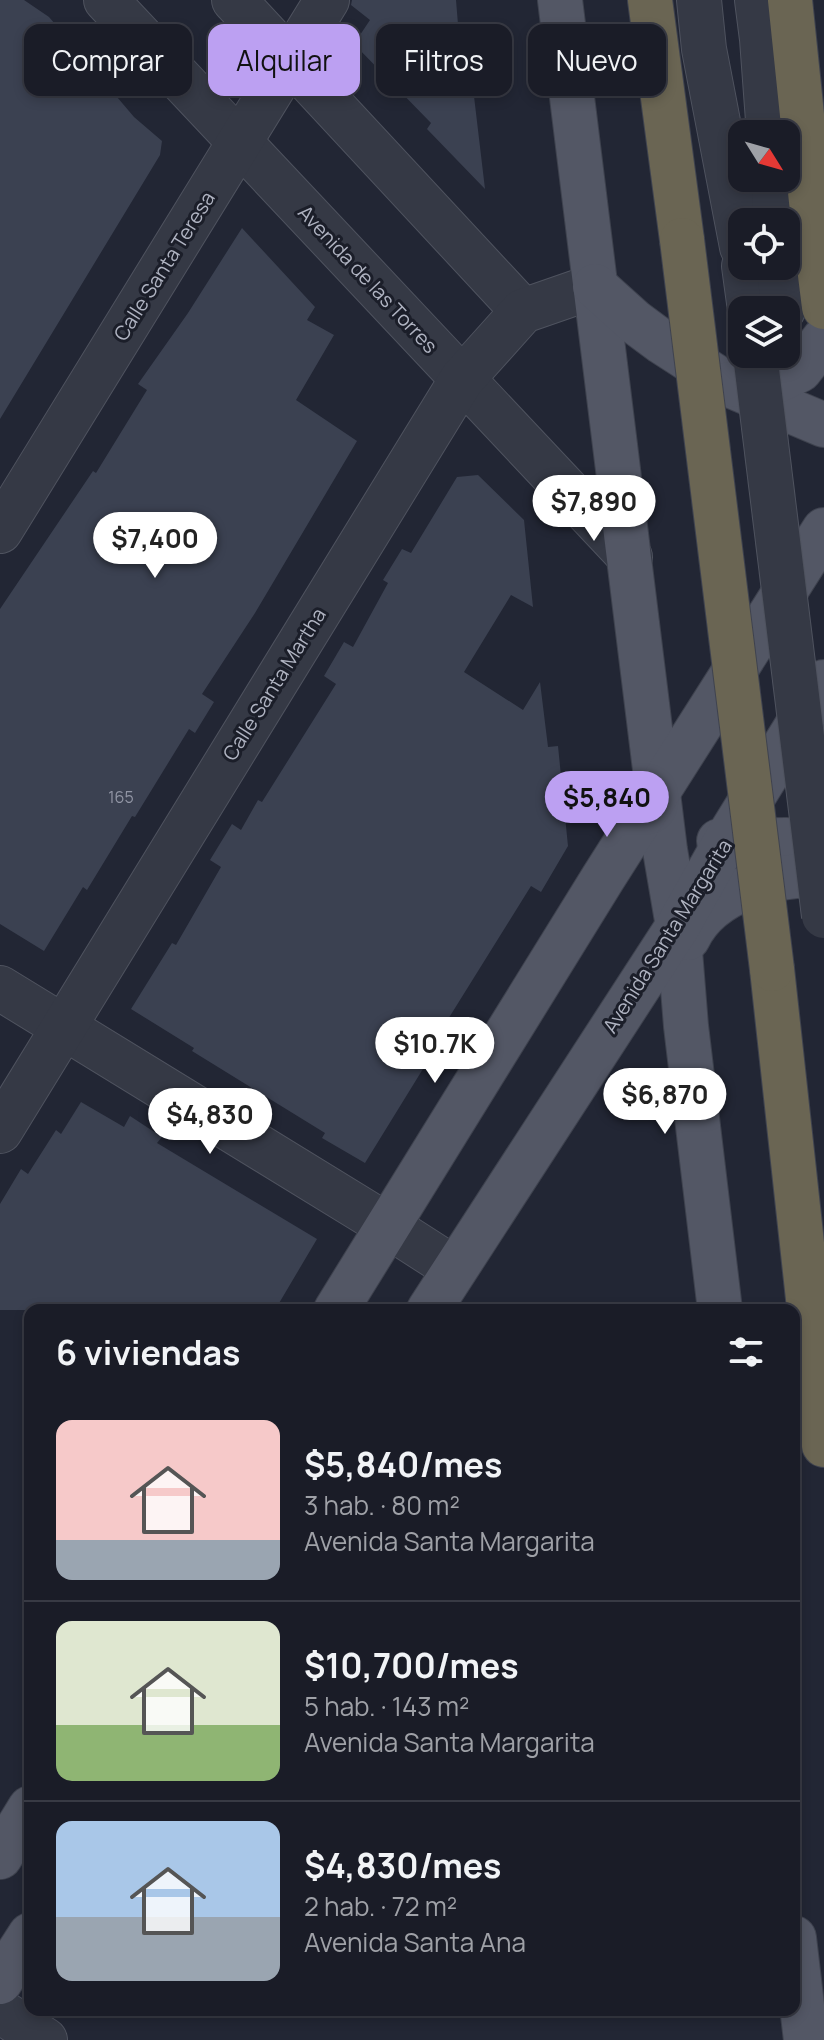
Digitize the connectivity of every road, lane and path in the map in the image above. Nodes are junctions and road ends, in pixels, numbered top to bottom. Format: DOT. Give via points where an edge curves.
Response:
graph roads {
  1 [pos="106,0"];
  2 [pos="234,0"];
  3 [pos="327,0"];
  4 [pos="560,0"];
  5 [pos="650,0"];
  6 [pos="699,0"];
  7 [pos="757,0"];
  8 [pos="790,0"];
  9 [pos="256,24"];
  10 [pos="312,24"];
  11 [pos="268,96"];
  12 [pos="323,96"];
  13 [pos="768,120"];
  14 [pos="240,142"];
  15 [pos="743,208"];
  16 [pos="595,286"];
  17 [pos="824,307"];
  18 [pos="523,311"];
  19 [pos="824,339"];
  20 [pos="728,354"];
  21 [pos="764,368"];
  22 [pos="765,368"];
  23 [pos="765,368"];
  24 [pos="769,368"];
  25 [pos="462,379"];
  26 [pos="824,425"];
  27 [pos="824,530"];
  28 [pos="0,531"];
  29 [pos="630,557"];
  30 [pos="824,682"];
  31 [pos="658,791"];
  32 [pos="727,839"];
  33 [pos="665,850"];
  34 [pos="824,857"];
  35 [pos="824,876"];
  36 [pos="592,897"];
  37 [pos="824,916"];
  38 [pos="679,940"];
  39 [pos="0,988"];
  40 [pos="63,1027"];
  41 [pos="0,1131"];
  42 [pos="388,1226"];
  43 [pos="455,1269"];
  44 [pos="340,1304"];
  45 [pos="433,1304"];
  46 [pos="719,1304"];
  47 [pos="824,1445"];
  48 [pos="24,1818"];
  49 [pos="0,1857"];
  50 [pos="24,1944"];
  51 [pos="0,1982"];
  52 [pos="800,1989"];
  53 [pos="0,2011"];
  54 [pos="45,2040"];
  55 [pos="806,2040"];
  1 -- 14 [label="street, Avenida de las Torres"];
  2 -- 9 [label="street"];
  3 -- 10 [label="street, Calle Santa Teresa"];
  4 -- 16 [label="main road"];
  5 -- 47 [label="highway, bridge" via="772,969"];
  6 -- 15 [label="street" via="704,49"];
  7 -- 13 [label="street"];
  8 -- 17 [label="highway"];
  11 -- 14 [label="street, Calle Santa Teresa"];
  12 -- 18 [label="street"];
  14 -- 25 [label="street, Avenida de las Torres"];
  14 -- 28 [label="street, Calle Santa Teresa"];
  16 -- 18 [label="street, Calle Santa Martha"];
  16 -- 20 [label="main road" via="653,336"];
  16 -- 29 [label="main road"];
  18 -- 25 [label="street, Calle Santa Martha"];
  19 -- 21 [label="main road" via="800,370 766,386"];
  22 -- 30 [label="street"];
  23 -- 37 [label="street, bridge"];
  24 -- 26 [label="main road"];
  25 -- 29 [label="street, Avenida de las Torres"];
  25 -- 40 [label="street, Calle Santa Martha"];
  27 -- 31 [label="main road"];
  29 -- 31 [label="main road"];
  30 -- 32 [label="main road, Avenida Santa Margarita"];
  31 -- 33 [label="main road"];
  31 -- 36 [label="main road"];
  32 -- 33 [label="main road"];
  32 -- 34 [label="main road" via="787,840"];
  32 -- 38 [label="main road, Avenida Santa Margarita"];
  33 -- 36 [label="main road" via="626,867"];
  33 -- 38 [label="main road"];
  35 -- 38 [label="main road" via="795,875 741,890"];
  36 -- 42 [label="main road"];
  38 -- 43 [label="main road, Avenida Santa Margarita"];
  38 -- 46 [label="main road"];
  39 -- 40 [label="street"];
  40 -- 41 [label="street, Calle Santa Martha"];
  40 -- 42 [label="street"];
  42 -- 43 [label="street"];
  42 -- 44 [label="main road"];
  43 -- 45 [label="main road, Avenida Santa Margarita"];
  48 -- 49 [label="main road"];
  50 -- 51 [label="main road"];
  52 -- 55 [label="main road"];
  53 -- 54 [label="street"];
}
